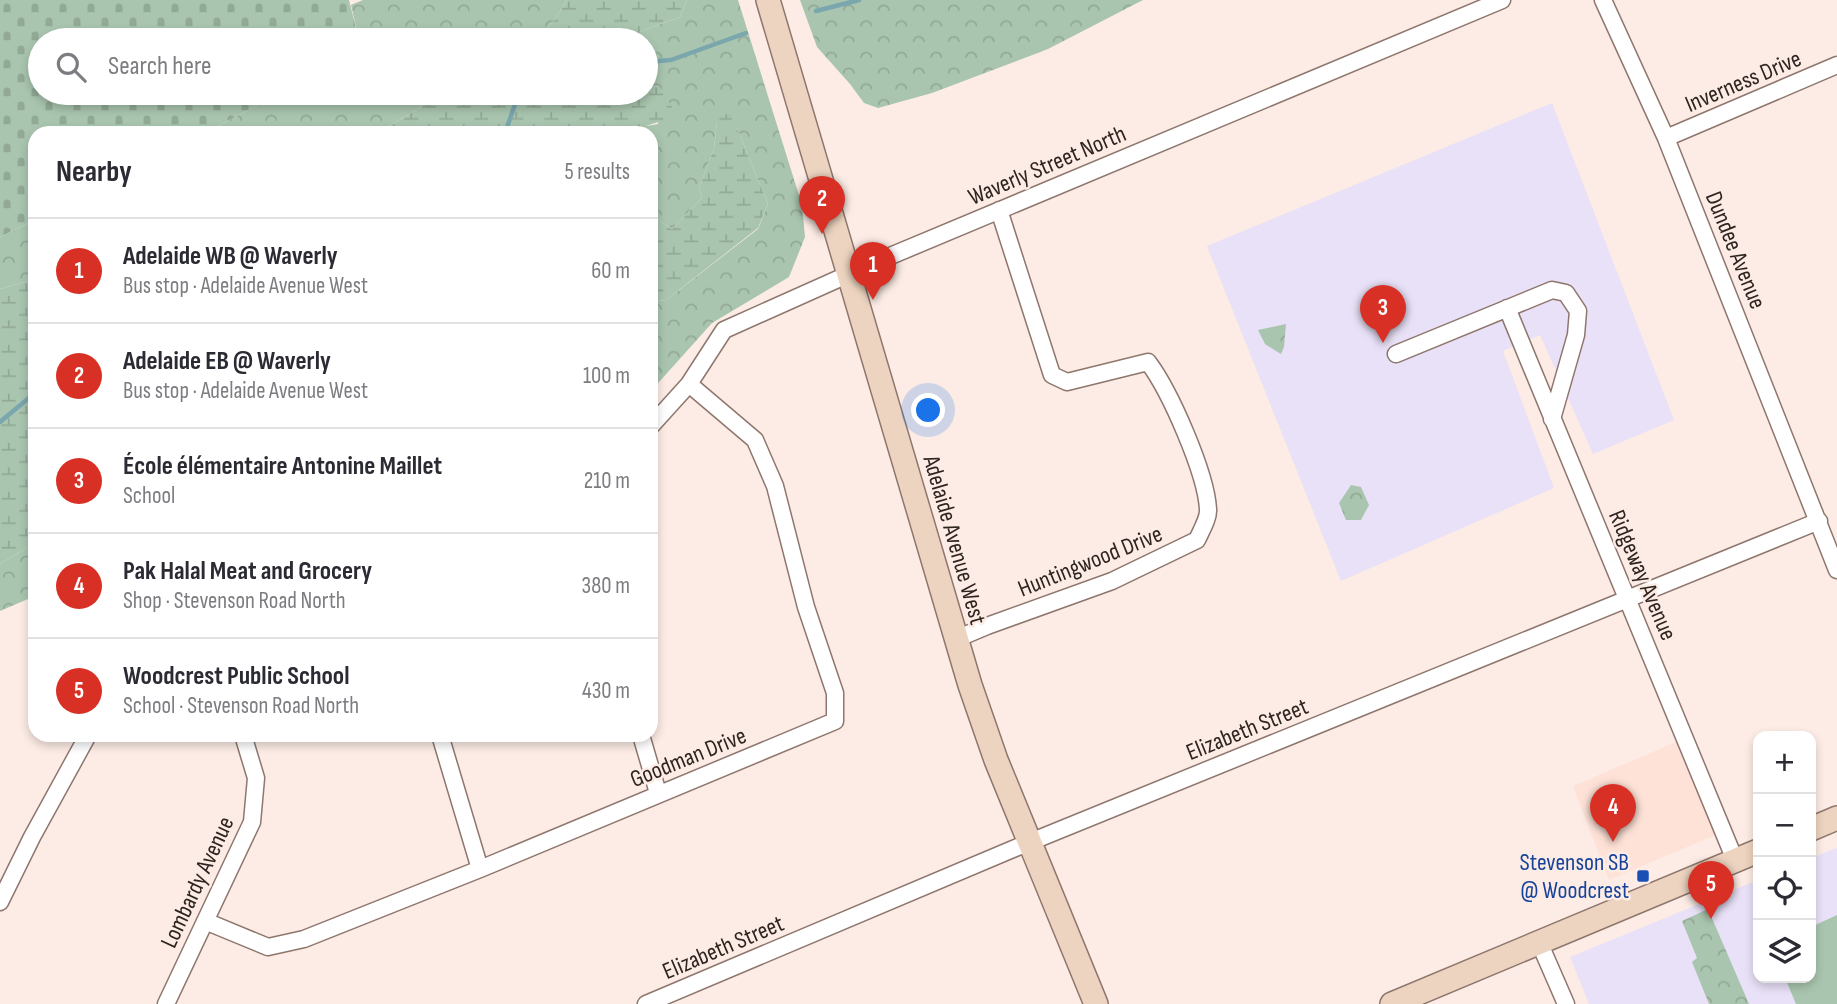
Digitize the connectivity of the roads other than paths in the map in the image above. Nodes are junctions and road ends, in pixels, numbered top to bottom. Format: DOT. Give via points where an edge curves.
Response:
graph roads {
  1 [pos="768,0"];
  2 [pos="1502,0"];
  3 [pos="1603,0"];
  4 [pos="1837,65"];
  5 [pos="1666,138"];
  6 [pos="999,210"];
  7 [pos="848,274"];
  8 [pos="1507,308"];
  9 [pos="1395,354"];
  10 [pos="689,384"];
  11 [pos="658,418"];
  12 [pos="1552,419"];
  13 [pos="1819,521"];
  14 [pos="1837,570"];
  15 [pos="1629,599"];
  16 [pos="956,639"];
  17 [pos="84,742"];
  18 [pos="245,742"];
  19 [pos="442,742"];
  20 [pos="643,742"];
  21 [pos="658,793"];
  22 [pos="1837,818"];
  23 [pos="1816,827"];
  24 [pos="1030,842"];
  25 [pos="1753,853"];
  26 [pos="1735,860"];
  27 [pos="480,869"];
  28 [pos="0,902"];
  29 [pos="205,921"];
  30 [pos="1539,942"];
  31 [pos="166,1004"];
  32 [pos="646,1004"];
  33 [pos="1097,1004"];
  34 [pos="1392,1004"];
  35 [pos="1566,1004"];
  1 -- 7 [label="main road, Adelaide Avenue West"];
  2 -- 6 [label="street, Waverly Street North"];
  3 -- 5 [label="street, Dundee Avenue"];
  4 -- 5 [label="street, Inverness Drive"];
  5 -- 13 [label="street, Dundee Avenue"];
  6 -- 7 [label="street, Waverly Street North"];
  6 -- 16 [label="street, Huntingwood Drive" via="1052,375 1067,382 1148,362 1162,381 1197,464 1209,511 1197,540 1112,582"];
  7 -- 10 [label="street, Waverly Street North" via="724,330"];
  7 -- 16 [label="main road, Adelaide Avenue West"];
  8 -- 9 [label="street"];
  8 -- 12 [label="street, Ridgeway Avenue"];
  8 -- 12 [label="street" via="1552,290 1566,293 1578,311 1576,335"];
  10 -- 11 [label="street, Waverly Street North"];
  10 -- 21 [label="street, Goodman Drive" via="755,440 775,486 806,607 835,693 835,721"];
  12 -- 15 [label="street, Ridgeway Avenue"];
  13 -- 14 [label="street"];
  13 -- 15 [label="street, Elizabeth Street"];
  15 -- 24 [label="street, Elizabeth Street"];
  15 -- 26 [label="street, Ridgeway Avenue"];
  16 -- 24 [label="main road, Adelaide Avenue West" via="992,750"];
  17 -- 28 [label="street"];
  18 -- 29 [label="street, Lombardy Avenue" via="256,778 252,822"];
  19 -- 27 [label="street"];
  20 -- 21 [label="street"];
  21 -- 27 [label="street, Goodman Drive"];
  22 -- 23 [label="main road"];
  24 -- 32 [label="street, Elizabeth Street"];
  24 -- 33 [label="main road, Adelaide Avenue West"];
  25 -- 26 [label="main road"];
  26 -- 30 [label="main road"];
  27 -- 29 [label="street, Goodman Drive" via="304,939 268,947"];
  29 -- 31 [label="street, Lombardy Avenue"];
  30 -- 34 [label="main road"];
  30 -- 35 [label="street"];
}
